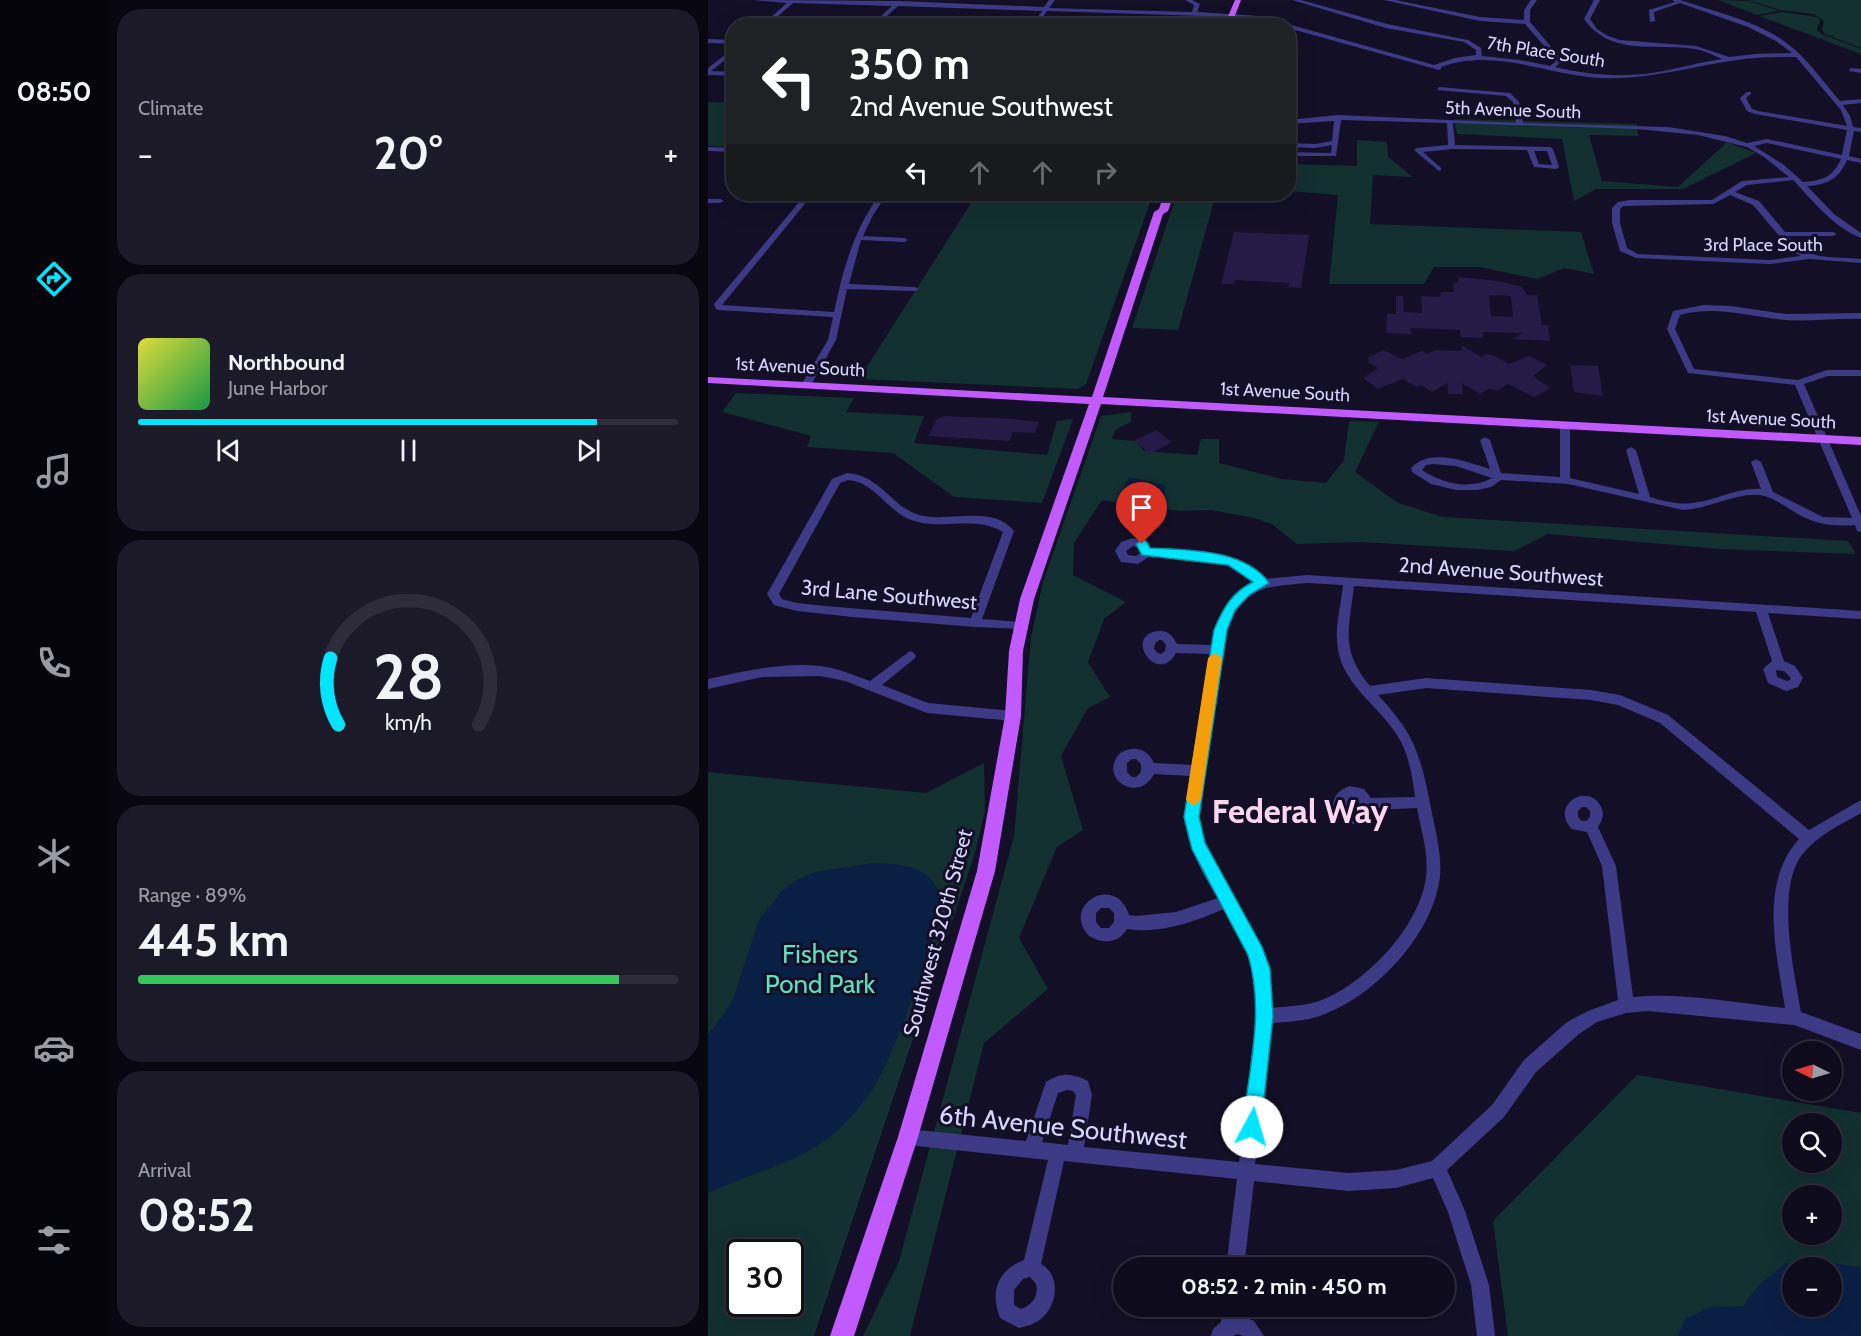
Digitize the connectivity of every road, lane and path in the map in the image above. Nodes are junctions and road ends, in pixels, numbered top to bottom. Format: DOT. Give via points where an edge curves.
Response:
graph roads {
  1 [pos="756,0"];
  2 [pos="972,0"];
  3 [pos="1052,0"];
  4 [pos="1188,0"];
  5 [pos="1233,0"];
  6 [pos="1238,0"];
  7 [pos="1295,0"];
  8 [pos="1387,0"];
  9 [pos="1534,0"];
  10 [pos="1597,0"];
  11 [pos="792,1"];
  12 [pos="1677,1"];
  13 [pos="898,2"];
  14 [pos="966,7"];
  15 [pos="1045,10"];
  16 [pos="1194,14"];
  17 [pos="1231,15"];
  18 [pos="772,18"];
  19 [pos="882,18"];
  20 [pos="1040,18"];
  21 [pos="1230,18"];
  22 [pos="1258,18"];
  23 [pos="1652,21"];
  24 [pos="1527,22"];
  25 [pos="1296,29"];
  26 [pos="1705,39"];
  27 [pos="708,41"];
  28 [pos="726,42"];
  29 [pos="1692,47"];
  30 [pos="1798,55"];
  31 [pos="726,57"];
  32 [pos="1479,57"];
  33 [pos="1728,59"];
  34 [pos="1550,69"];
  35 [pos="1851,70"];
  36 [pos="1861,71"];
  37 [pos="708,72"];
  38 [pos="726,73"];
  39 [pos="1439,89"];
  40 [pos="1749,93"];
  41 [pos="1861,101"];
  42 [pos="1839,103"];
  43 [pos="1338,117"];
  44 [pos="1296,121"];
  45 [pos="1450,123"];
  46 [pos="1520,125"];
  47 [pos="1852,128"];
  48 [pos="1861,130"];
  49 [pos="1335,142"];
  50 [pos="1296,145"];
  51 [pos="1747,146"];
  52 [pos="1452,147"];
  53 [pos="708,149"];
  54 [pos="1530,149"];
  55 [pos="726,150"];
  56 [pos="1296,154"];
  57 [pos="1846,156"];
  58 [pos="1861,161"];
  59 [pos="1439,169"];
  60 [pos="1799,181"];
  61 [pos="1728,192"];
  62 [pos="708,201"];
  63 [pos="720,201"];
  64 [pos="803,201"];
  65 [pos="879,201"];
  66 [pos="1166,201"];
  67 [pos="1784,234"];
  68 [pos="1833,234"];
  69 [pos="1861,236"];
  70 [pos="858,238"];
  71 [pos="903,240"];
  72 [pos="1809,257"];
  73 [pos="1861,261"];
  74 [pos="846,286"];
  75 [pos="915,289"];
  76 [pos="838,315"];
  77 [pos="1861,316"];
  78 [pos="1861,372"];
  79 [pos="708,380"];
  80 [pos="1799,383"];
  81 [pos="806,385"];
  82 [pos="1098,401"];
  83 [pos="1565,425"];
  84 [pos="1485,440"];
  85 [pos="1824,440"];
  86 [pos="1861,441"];
  87 [pos="1631,450"];
  88 [pos="1756,462"];
  89 [pos="1497,475"];
  90 [pos="1565,480"];
  91 [pos="1768,493"];
  92 [pos="1645,499"];
  93 [pos="1860,524"];
  94 [pos="1146,552"];
  95 [pos="1348,582"];
  96 [pos="1263,583"];
  97 [pos="1761,609"];
  98 [pos="1861,615"];
  99 [pos="975,623"];
  100 [pos="1020,626"];
  101 [pos="1173,648"];
  102 [pos="1216,651"];
  103 [pos="910,656"];
  104 [pos="1779,664"];
  105 [pos="708,684"];
  106 [pos="871,687"];
  107 [pos="1369,691"];
  108 [pos="1013,716"];
  109 [pos="1150,768"];
  110 [pos="1199,771"];
  111 [pos="1423,802"];
  112 [pos="1367,804"];
  113 [pos="1861,806"];
  114 [pos="1591,826"];
  115 [pos="1808,838"];
  116 [pos="1228,901"];
  117 [pos="1122,921"];
  118 [pos="1626,1005"];
  119 [pos="1264,1016"];
  120 [pos="1794,1017"];
  121 [pos="1861,1042"];
  122 [pos="908,1137"];
  123 [pos="1031,1149"];
  124 [pos="1066,1152"];
  125 [pos="1437,1168"];
  126 [pos="1247,1172"];
  127 [pos="1236,1257"];
  128 [pos="1031,1268"];
  129 [pos="1227,1323"];
  130 [pos="842,1336"];
  131 [pos="1255,1336"];
  132 [pos="1486,1336"];
  1 -- 11 [label="street"];
  2 -- 14 [label="street"];
  3 -- 15 [label="street"];
  4 -- 16 [label="street" via="1197,4"];
  5 -- 17 [label="main road"];
  6 -- 17 [label="main road"];
  7 -- 32 [label="street" via="1386,26 1466,41 1479,49"];
  8 -- 24 [label="street" via="1471,18"];
  9 -- 24 [label="street" via="1527,10"];
  10 -- 29 [label="street" via="1587,15 1589,23 1632,48"];
  11 -- 13 [label="street"];
  11 -- 18 [label="street"];
  12 -- 23 [label="street" via="1651,11"];
  12 -- 30 [label="street" via="1770,36"];
  13 -- 14 [label="street"];
  13 -- 19 [label="street"];
  14 -- 15 [label="street"];
  15 -- 16 [label="street"];
  15 -- 20 [label="street"];
  16 -- 17 [label="street"];
  17 -- 21 [label="main road"];
  17 -- 22 [label="street"];
  24 -- 34 [label="street" via="1556,56 1558,62"];
  25 -- 32 [label="street, 7th Place South" via="1436,68 1447,61"];
  26 -- 29 [label="street"];
  27 -- 28 [label="street"];
  29 -- 33 [label="street"];
  30 -- 33 [label="street, 7th Place South"];
  30 -- 42 [label="street"];
  31 -- 37 [label="street"];
  32 -- 34 [label="street, 7th Place South"];
  33 -- 34 [label="street, 7th Place South" via="1668,74 1634,77 1594,77"];
  35 -- 36 [label="street"];
  37 -- 38 [label="street"];
  39 -- 46 [label="street" via="1508,94 1516,102"];
  40 -- 47 [label="street" via="1743,98 1749,110 1757,113"];
  41 -- 42 [label="street"];
  42 -- 47 [label="street" via="1850,117"];
  43 -- 44 [label="street, 5th Avenue South"];
  43 -- 45 [label="street, 5th Avenue South"];
  43 -- 49 [label="street"];
  45 -- 46 [label="street, 5th Avenue South"];
  45 -- 52 [label="street"];
  46 -- 51 [label="street, 5th Avenue South" via="1667,131"];
  47 -- 48 [label="street"];
  47 -- 57 [label="street"];
  49 -- 50 [label="street"];
  49 -- 56 [label="street" via="1334,155"];
  51 -- 57 [label="street" via="1767,141"];
  51 -- 60 [label="street, 5th Avenue South" via="1780,163"];
  52 -- 54 [label="street"];
  52 -- 59 [label="street" via="1417,150"];
  53 -- 55 [label="street"];
  57 -- 58 [label="street"];
  57 -- 60 [label="street" via="1832,180"];
  60 -- 61 [label="street" via="1750,181"];
  60 -- 69 [label="street, 5th Avenue South" via="1829,215"];
  61 -- 67 [label="street" via="1756,203"];
  61 -- 72 [label="street, 3rd Place South" via="1711,202 1625,202 1616,207 1623,249 1629,254 1666,259 1770,262"];
  62 -- 63 [label="street"];
  64 -- 76 [label="street" via="718,308"];
  65 -- 70 [label="street"];
  66 -- 82 [label="main road, Southwest 320th Street" via="1163,210 1166,214 1138,295 1132,298"];
  67 -- 68 [label="street"];
  67 -- 72 [label="street" via="1796,250"];
  70 -- 71 [label="street"];
  70 -- 74 [label="street"];
  72 -- 73 [label="street, 3rd Place South"];
  74 -- 75 [label="street"];
  74 -- 76 [label="street"];
  76 -- 81 [label="street" via="832,340"];
  77 -- 80 [label="street" via="1783,317 1719,307 1673,316 1671,329 1691,371"];
  78 -- 80 [label="street" via="1827,373"];
  79 -- 81 [label="main road, 1st Avenue South"];
  80 -- 85 [label="street"];
  81 -- 82 [label="main road, 1st Avenue South"];
  82 -- 83 [label="main road, 1st Avenue South"];
  82 -- 100 [label="main road, Southwest 320th Street"];
  83 -- 85 [label="main road, 1st Avenue South"];
  83 -- 90 [label="street"];
  84 -- 89 [label="street"];
  85 -- 86 [label="main road, 1st Avenue South"];
  85 -- 93 [label="street"];
  87 -- 92 [label="street"];
  88 -- 91 [label="street"];
  89 -- 89 [label="street" via="1487,485 1466,488 1424,477 1416,468 1422,462 1444,462 1473,466"];
  89 -- 90 [label="street"];
  90 -- 92 [label="street"];
  91 -- 92 [label="street" via="1736,492 1688,507"];
  91 -- 93 [label="street" via="1820,521"];
  94 -- 96 [label="street" via="1231,561"];
  95 -- 96 [label="street, 2nd Avenue Southwest" via="1283,579"];
  95 -- 97 [label="street, 2nd Avenue Southwest"];
  95 -- 107 [label="street" via="1346,659"];
  96 -- 102 [label="street" via="1245,592 1230,608"];
  97 -- 98 [label="street, 2nd Avenue Southwest"];
  97 -- 104 [label="street"];
  99 -- 99 [label="street, 3rd Lane Southwest" via="1009,531 985,522 914,517 858,478 843,478 834,485 773,597 790,606"];
  99 -- 100 [label="street, 3rd Lane Southwest"];
  100 -- 108 [label="main road, Southwest 320th Street"];
  101 -- 102 [label="street"];
  102 -- 110 [label="street"];
  103 -- 106 [label="street"];
  105 -- 106 [label="street" via="762,672 801,670 834,674"];
  106 -- 108 [label="street" via="927,708"];
  107 -- 111 [label="street" via="1401,728 1409,744"];
  107 -- 115 [label="street" via="1435,683 1620,700 1664,719"];
  108 -- 122 [label="main road, Southwest 320th Street" via="986,871"];
  109 -- 110 [label="street"];
  110 -- 116 [label="street" via="1191,817 1193,829 1201,853"];
  111 -- 112 [label="street"];
  111 -- 119 [label="street" via="1433,875 1429,896 1407,939 1365,982 1344,997 1322,1008"];
  113 -- 115 [label="street"];
  114 -- 118 [label="street" via="1609,866"];
  115 -- 120 [label="street" via="1791,860 1781,887"];
  116 -- 117 [label="street" via="1186,917"];
  116 -- 119 [label="street" via="1256,953 1264,989"];
  118 -- 120 [label="street, 6th Avenue Southwest" via="1704,1007"];
  118 -- 125 [label="street, 6th Avenue Southwest" via="1593,1016 1573,1028 1530,1066 1498,1111"];
  119 -- 126 [label="street"];
  120 -- 121 [label="street, 6th Avenue Southwest"];
  122 -- 123 [label="street, 6th Avenue Southwest"];
  122 -- 130 [label="main road, Southwest 320th Street"];
  123 -- 124 [label="street, 6th Avenue Southwest"];
  123 -- 124 [label="street" via="1052,1088 1068,1081 1082,1087 1084,1095"];
  124 -- 126 [label="street, 6th Avenue Southwest"];
  124 -- 128 [label="street"];
  125 -- 126 [label="street, 6th Avenue Southwest" via="1396,1179 1349,1182"];
  125 -- 132 [label="street" via="1456,1211 1480,1285"];
  126 -- 127 [label="street"];
  129 -- 131 [label="street" via="1244,1324"];
}
